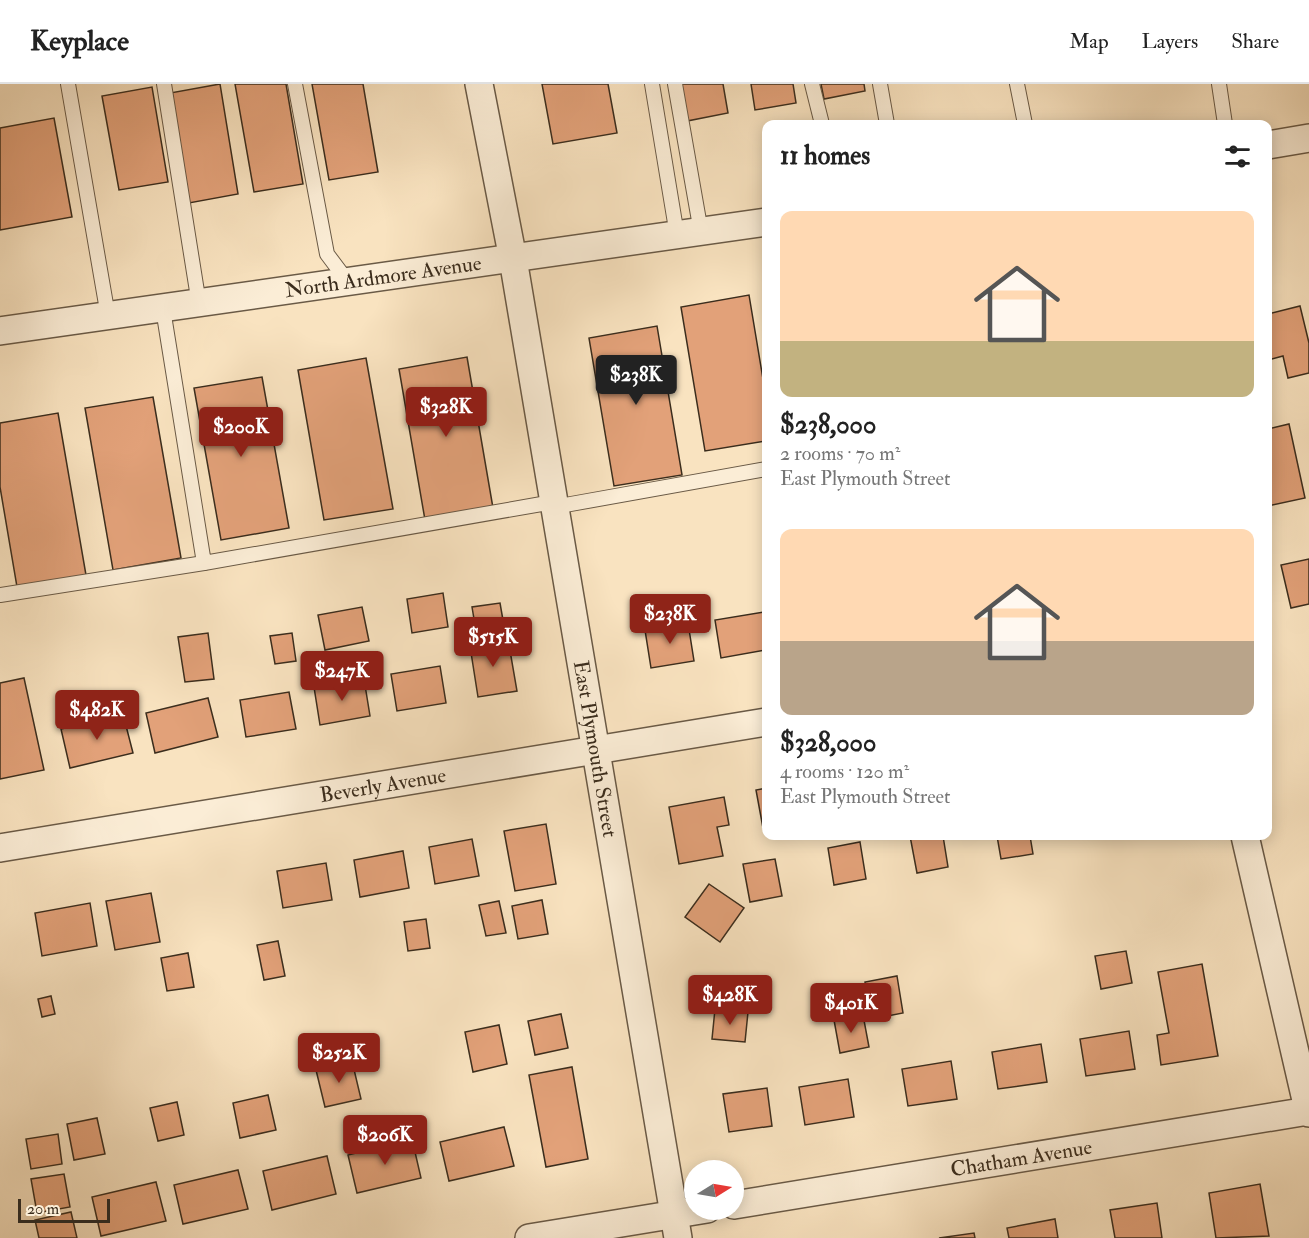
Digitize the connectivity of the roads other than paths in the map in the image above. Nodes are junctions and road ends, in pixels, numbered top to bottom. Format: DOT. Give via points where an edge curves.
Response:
graph roads {
  1 [pos="68,84"];
  2 [pos="164,84"];
  3 [pos="295,84"];
  4 [pos="480,84"];
  5 [pos="651,84"];
  6 [pos="675,84"];
  7 [pos="812,84"];
  8 [pos="880,84"];
  9 [pos="1017,84"];
  10 [pos="1219,84"];
  11 [pos="821,120"];
  12 [pos="886,120"];
  13 [pos="1024,120"];
  14 [pos="1224,120"];
  15 [pos="1309,138"];
  16 [pos="1272,144"];
  17 [pos="762,223"];
  18 [pos="689,233"];
  19 [pos="513,258"];
  20 [pos="348,282"];
  21 [pos="199,304"];
  22 [pos="163,309"];
  23 [pos="108,316"];
  24 [pos="0,331"];
  25 [pos="762,470"];
  26 [pos="553,505"];
  27 [pos="204,563"];
  28 [pos="0,595"];
  29 [pos="762,723"];
  30 [pos="595,750"];
  31 [pos="1246,840"];
  32 [pos="0,848"];
  33 [pos="1309,1112"];
  34 [pos="744,1203"];
  35 [pos="676,1226"];
  36 [pos="529,1238"];
  1 -- 23 [label="lane"];
  2 -- 21 [label="lane"];
  3 -- 20 [label="lane" via="327,254"];
  4 -- 19 [label="street, East Plymouth Street"];
  5 -- 18 [label="lane"];
  6 -- 18 [label="lane"];
  7 -- 11 [label="lane"];
  8 -- 12 [label="lane"];
  9 -- 13 [label="lane"];
  10 -- 14 [label="lane"];
  15 -- 16 [label="street"];
  17 -- 18 [label="street, North Ardmore Avenue"];
  18 -- 19 [label="street, North Ardmore Avenue"];
  19 -- 20 [label="street, North Ardmore Avenue"];
  19 -- 26 [label="street, East Plymouth Street"];
  20 -- 21 [label="street, North Ardmore Avenue"];
  21 -- 22 [label="street, North Ardmore Avenue"];
  22 -- 23 [label="street, North Ardmore Avenue"];
  22 -- 27 [label="lane"];
  23 -- 24 [label="street, North Ardmore Avenue"];
  25 -- 26 [label="lane"];
  26 -- 27 [label="lane"];
  26 -- 30 [label="street, East Plymouth Street"];
  27 -- 28 [label="lane"];
  29 -- 30 [label="street, Beverly Avenue"];
  30 -- 32 [label="street, Beverly Avenue"];
  30 -- 35 [label="street, East Plymouth Street"];
  31 -- 33 [label="street"];
  33 -- 34 [label="street, Chatham Avenue"];
  35 -- 36 [label="street"];
}
